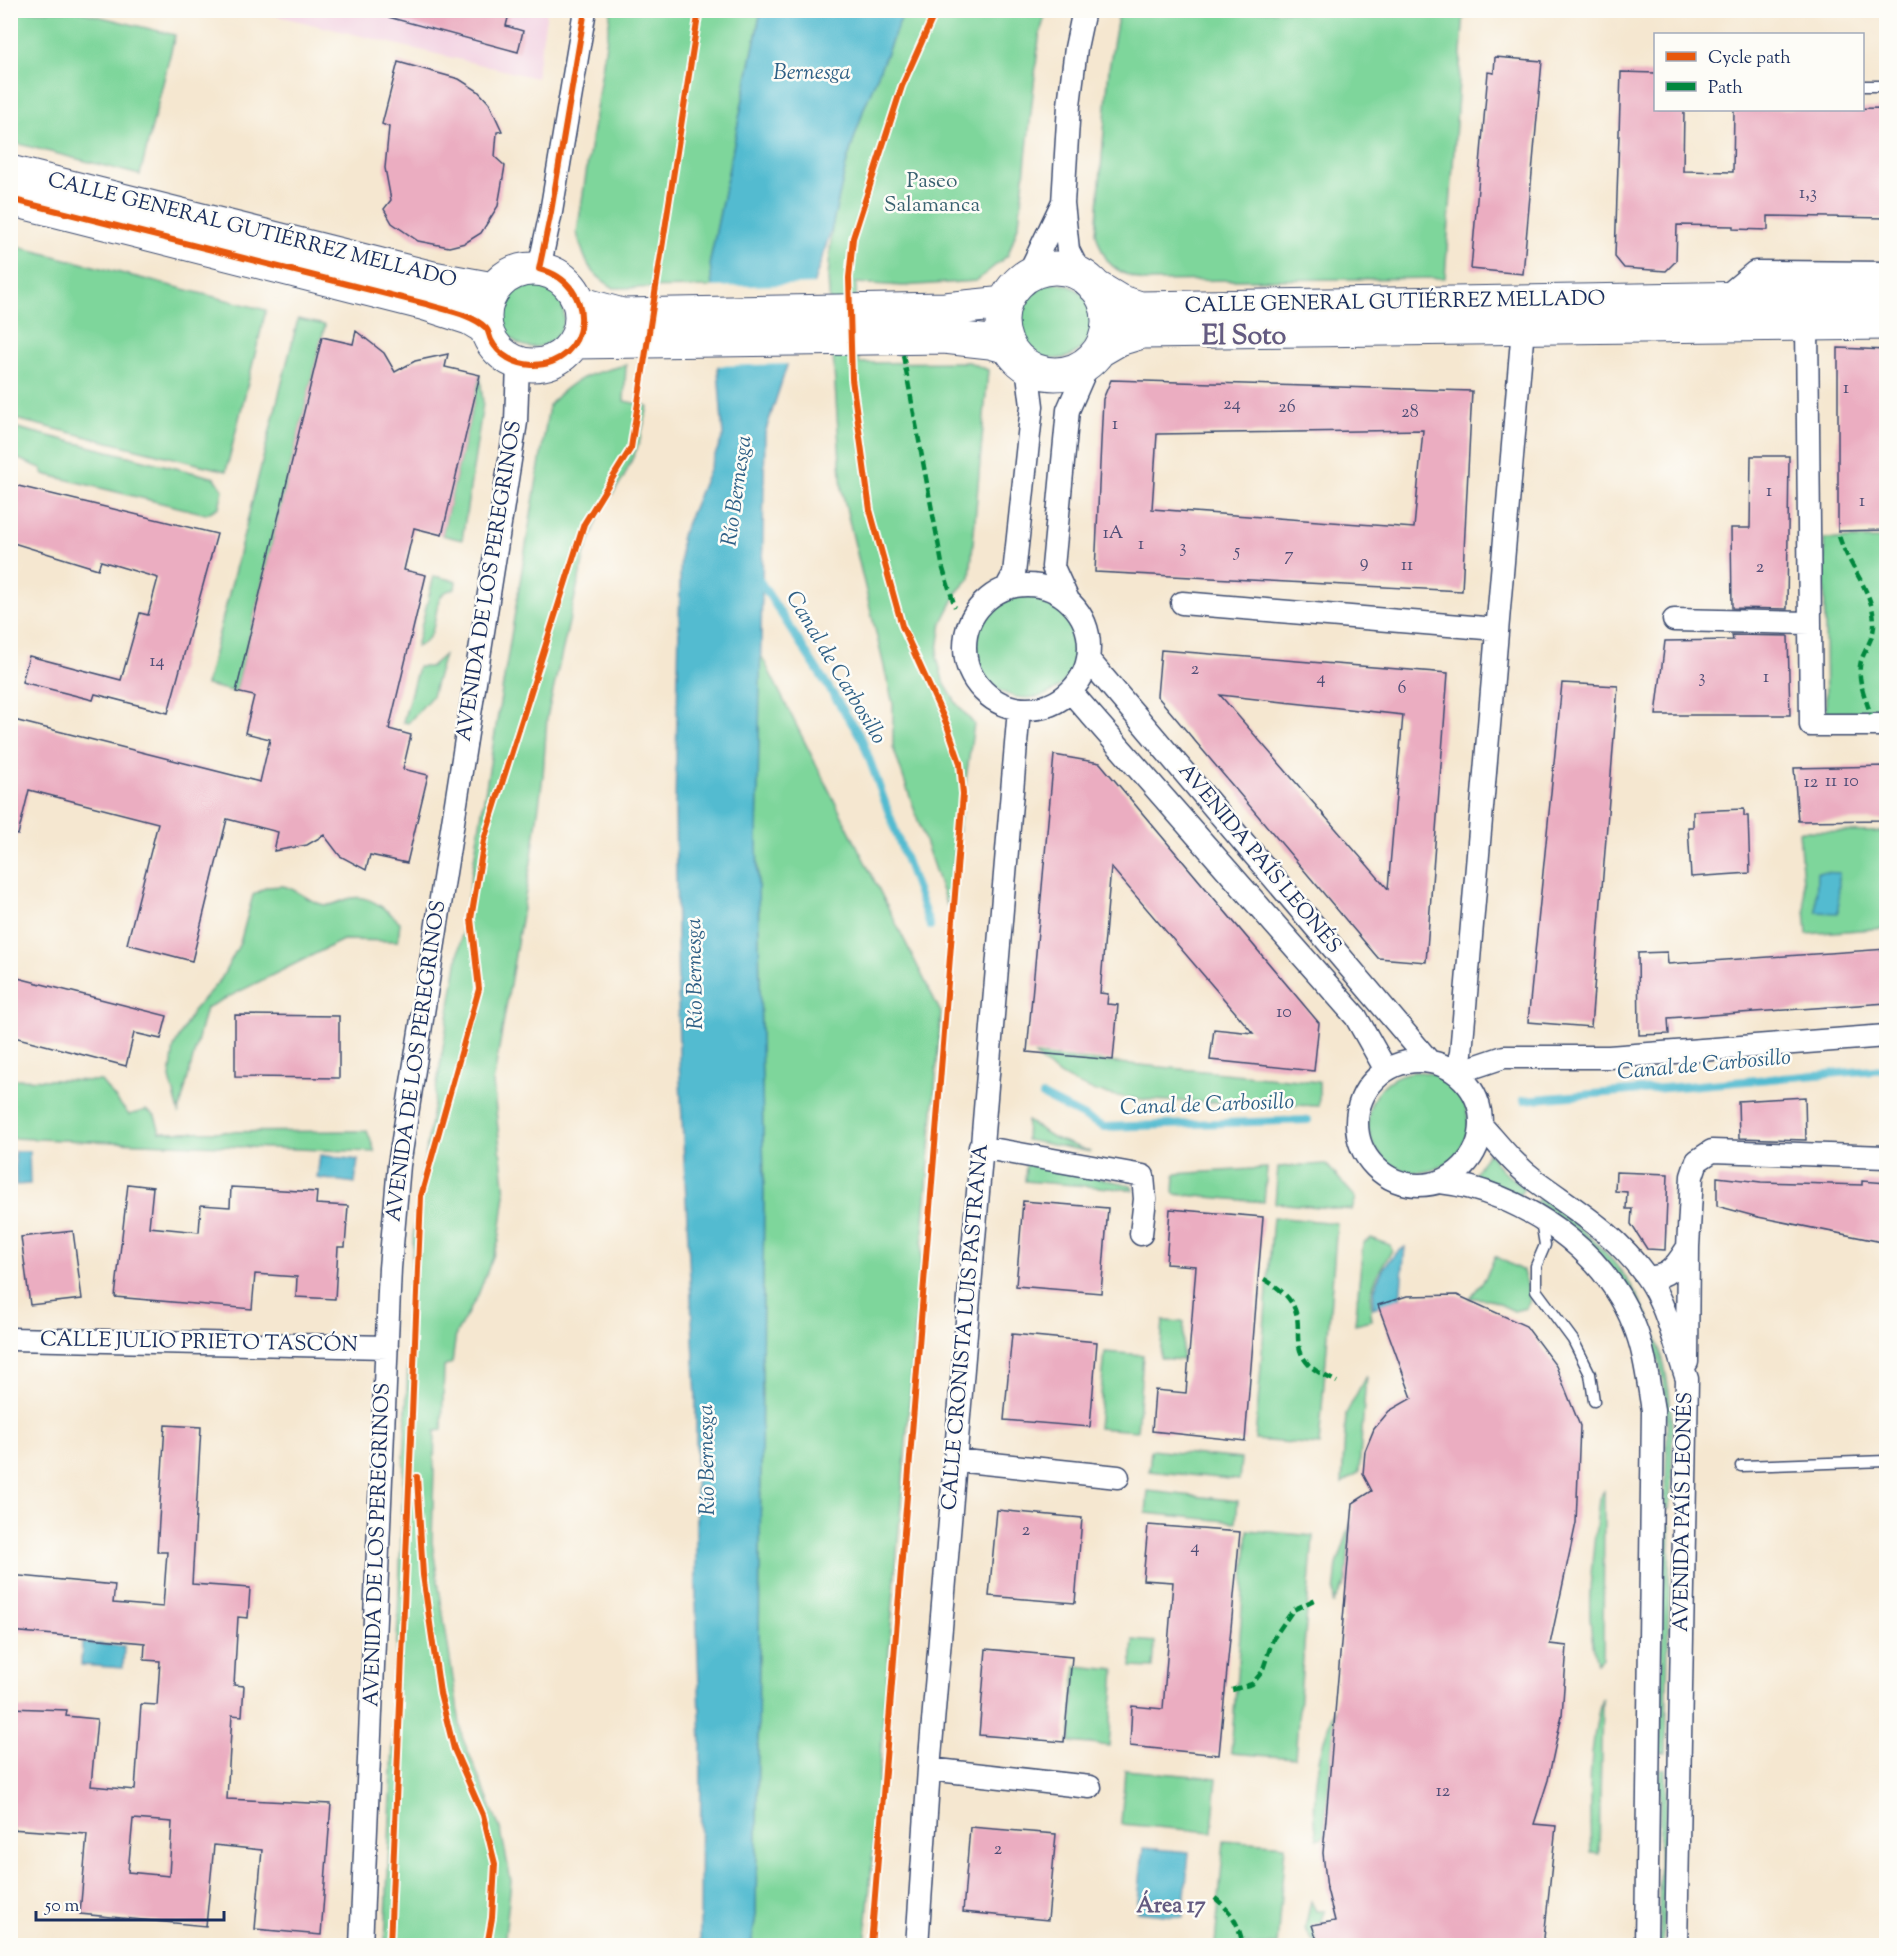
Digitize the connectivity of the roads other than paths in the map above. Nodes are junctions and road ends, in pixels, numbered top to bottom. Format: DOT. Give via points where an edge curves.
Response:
graph roads {
  1 [pos="585,10"];
  2 [pos="1084,10"];
  3 [pos="1864,86"];
  4 [pos="1887,86"];
  5 [pos="10,172"];
  6 [pos="10,199"];
  7 [pos="1063,203"];
  8 [pos="539,269"];
  9 [pos="1887,273"];
  10 [pos="1028,275"];
  11 [pos="1087,280"];
  12 [pos="493,289"];
  13 [pos="1887,296"];
  14 [pos="579,303"];
  15 [pos="1005,303"];
  16 [pos="1707,307"];
  17 [pos="1887,323"];
  18 [pos="857,325"];
  19 [pos="1807,326"];
  20 [pos="486,328"];
  21 [pos="1523,328"];
  22 [pos="635,329"];
  23 [pos="574,342"];
  24 [pos="1018,356"];
  25 [pos="1094,356"];
  26 [pos="518,363"];
  27 [pos="1007,588"];
  28 [pos="1068,600"];
  29 [pos="1182,603"];
  30 [pos="1674,620"];
  31 [pos="1810,623"];
  32 [pos="1497,629"];
  33 [pos="1088,659"];
  34 [pos="1071,692"];
  35 [pos="1019,709"];
  36 [pos="1887,725"];
  37 [pos="1887,1036"];
  38 [pos="1429,1061"];
  39 [pos="1386,1070"];
  40 [pos="1456,1074"];
  41 [pos="1481,1125"];
  42 [pos="980,1147"];
  43 [pos="1887,1157"];
  44 [pos="1440,1182"];
  45 [pos="1540,1217"];
  46 [pos="1141,1234"];
  47 [pos="1688,1246"];
  48 [pos="1647,1277"];
  49 [pos="10,1339"];
  50 [pos="387,1347"];
  51 [pos="1687,1378"];
  52 [pos="1594,1401"];
  53 [pos="955,1460"];
  54 [pos="1887,1461"];
  55 [pos="1741,1466"];
  56 [pos="1118,1477"];
  57 [pos="929,1769"];
  58 [pos="1090,1787"];
  59 [pos="361,1946"];
  60 [pos="916,1946"];
  61 [pos="1646,1946"];
  62 [pos="1676,1946"];
  1 -- 8 [label="street"];
  2 -- 7 [label="street" via="1069,105"];
  3 -- 4 [label="lane"];
  5 -- 12 [label="main road, CALLE GENERAL GUTIÉRREZ MELLADO" via="433,278"];
  6 -- 20 [label="main road, CALLE GENERAL GUTIÉRREZ MELLADO" via="426,304"];
  7 -- 10 [label="street"];
  7 -- 11 [label="street" via="1068,250"];
  8 -- 12 [label="main road" via="504,278"];
  8 -- 14 [label="main road" via="565,280"];
  9 -- 16 [label="street" via="1755,272"];
  10 -- 11 [label="main road" via="1045,269 1063,269"];
  10 -- 15 [label="main road" via="1014,287"];
  11 -- 16 [label="main road, CALLE GENERAL GUTIÉRREZ MELLADO" via="1119,301 1140,308"];
  11 -- 25 [label="main road" via="1104,301 1108,318 1107,335"];
  12 -- 20 [label="main road" via="484,312"];
  13 -- 16 [label="main road"];
  14 -- 22 [label="main road" via="622,315"];
  14 -- 23 [label="main road" via="580,332"];
  15 -- 18 [label="main road"];
  15 -- 24 [label="main road" via="1002,320"];
  16 -- 19 [label="main road"];
  16 -- 21 [label="main road, CALLE GENERAL GUTIÉRREZ MELLADO"];
  17 -- 19 [label="main road"];
  18 -- 22 [label="main road"];
  18 -- 24 [label="main road" via="990,342"];
  19 -- 31 [label="street"];
  20 -- 26 [label="main road" via="503,356"];
  21 -- 25 [label="main road, CALLE GENERAL GUTIÉRREZ MELLADO" via="1142,332 1119,339"];
  21 -- 32 [label="street"];
  22 -- 23 [label="main road"];
  23 -- 26 [label="main road" via="550,362"];
  24 -- 25 [label="main road" via="1042,373 1059,374 1075,371"];
  24 -- 27 [label="street" via="1032,406 1014,574"];
  25 -- 28 [label="street" via="1068,410 1053,567"];
  26 -- 50 [label="street, AVENIDA DE LOS PEREGRINOS" via="513,445 399,1165"];
  27 -- 28 [label="street" via="1029,584 1050,588"];
  27 -- 35 [label="street" via="988,598 974,614 966,634 965,656 972,676 985,693 1001,704"];
  28 -- 33 [label="street" via="1082,616 1089,637"];
  29 -- 32 [label="street"];
  30 -- 31 [label="street"];
  31 -- 36 [label="street" via="1811,725"];
  32 -- 40 [label="street" via="1461,1053"];
  33 -- 34 [label="street"];
  33 -- 38 [label="street, AVENIDA PAÍS LEONÉS"];
  34 -- 35 [label="street" via="1038,708"];
  34 -- 39 [label="street, AVENIDA PAÍS LEONÉS" via="1356,1017"];
  35 -- 42 [label="street, CALLE CRONISTA LUIS PASTRANA"];
  37 -- 40 [label="street" via="1609,1057 1504,1057"];
  38 -- 39 [label="street" via="1400,1063"];
  38 -- 40 [label="street"];
  39 -- 44 [label="street" via="1367,1091 1357,1114 1357,1133 1364,1154 1379,1172 1397,1180 1419,1186"];
  40 -- 41 [label="street" via="1479,1105"];
  41 -- 44 [label="street" via="1476,1148 1462,1168"];
  41 -- 48 [label="street, AVENIDA PAÍS LEONÉS" via="1518,1166 1614,1239"];
  42 -- 46 [label="street" via="1143,1176 1146,1199"];
  42 -- 53 [label="street, CALLE CRONISTA LUIS PASTRANA"];
  43 -- 47 [label="street" via="1712,1151 1696,1161 1692,1176"];
  44 -- 45 [label="street, AVENIDA PAÍS LEONÉS" via="1467,1185"];
  45 -- 52 [label="lane" via="1545,1245 1536,1266 1536,1290 1573,1340 1590,1374"];
  45 -- 61 [label="street, AVENIDA PAÍS LEONÉS" via="1582,1251 1625,1304 1635,1326 1653,1410"];
  47 -- 48 [label="street" via="1675,1268 1659,1278"];
  47 -- 51 [label="street"];
  48 -- 51 [label="street, AVENIDA PAÍS LEONÉS"];
  49 -- 50 [label="street, CALLE JULIO PRIETO TASCÓN"];
  50 -- 59 [label="street, AVENIDA DE LOS PEREGRINOS"];
  51 -- 62 [label="street, AVENIDA PAÍS LEONÉS"];
  53 -- 56 [label="street"];
  53 -- 57 [label="street, CALLE CRONISTA LUIS PASTRANA"];
  54 -- 55 [label="lane"];
  57 -- 58 [label="street"];
  57 -- 60 [label="street, CALLE CRONISTA LUIS PASTRANA"];
}
